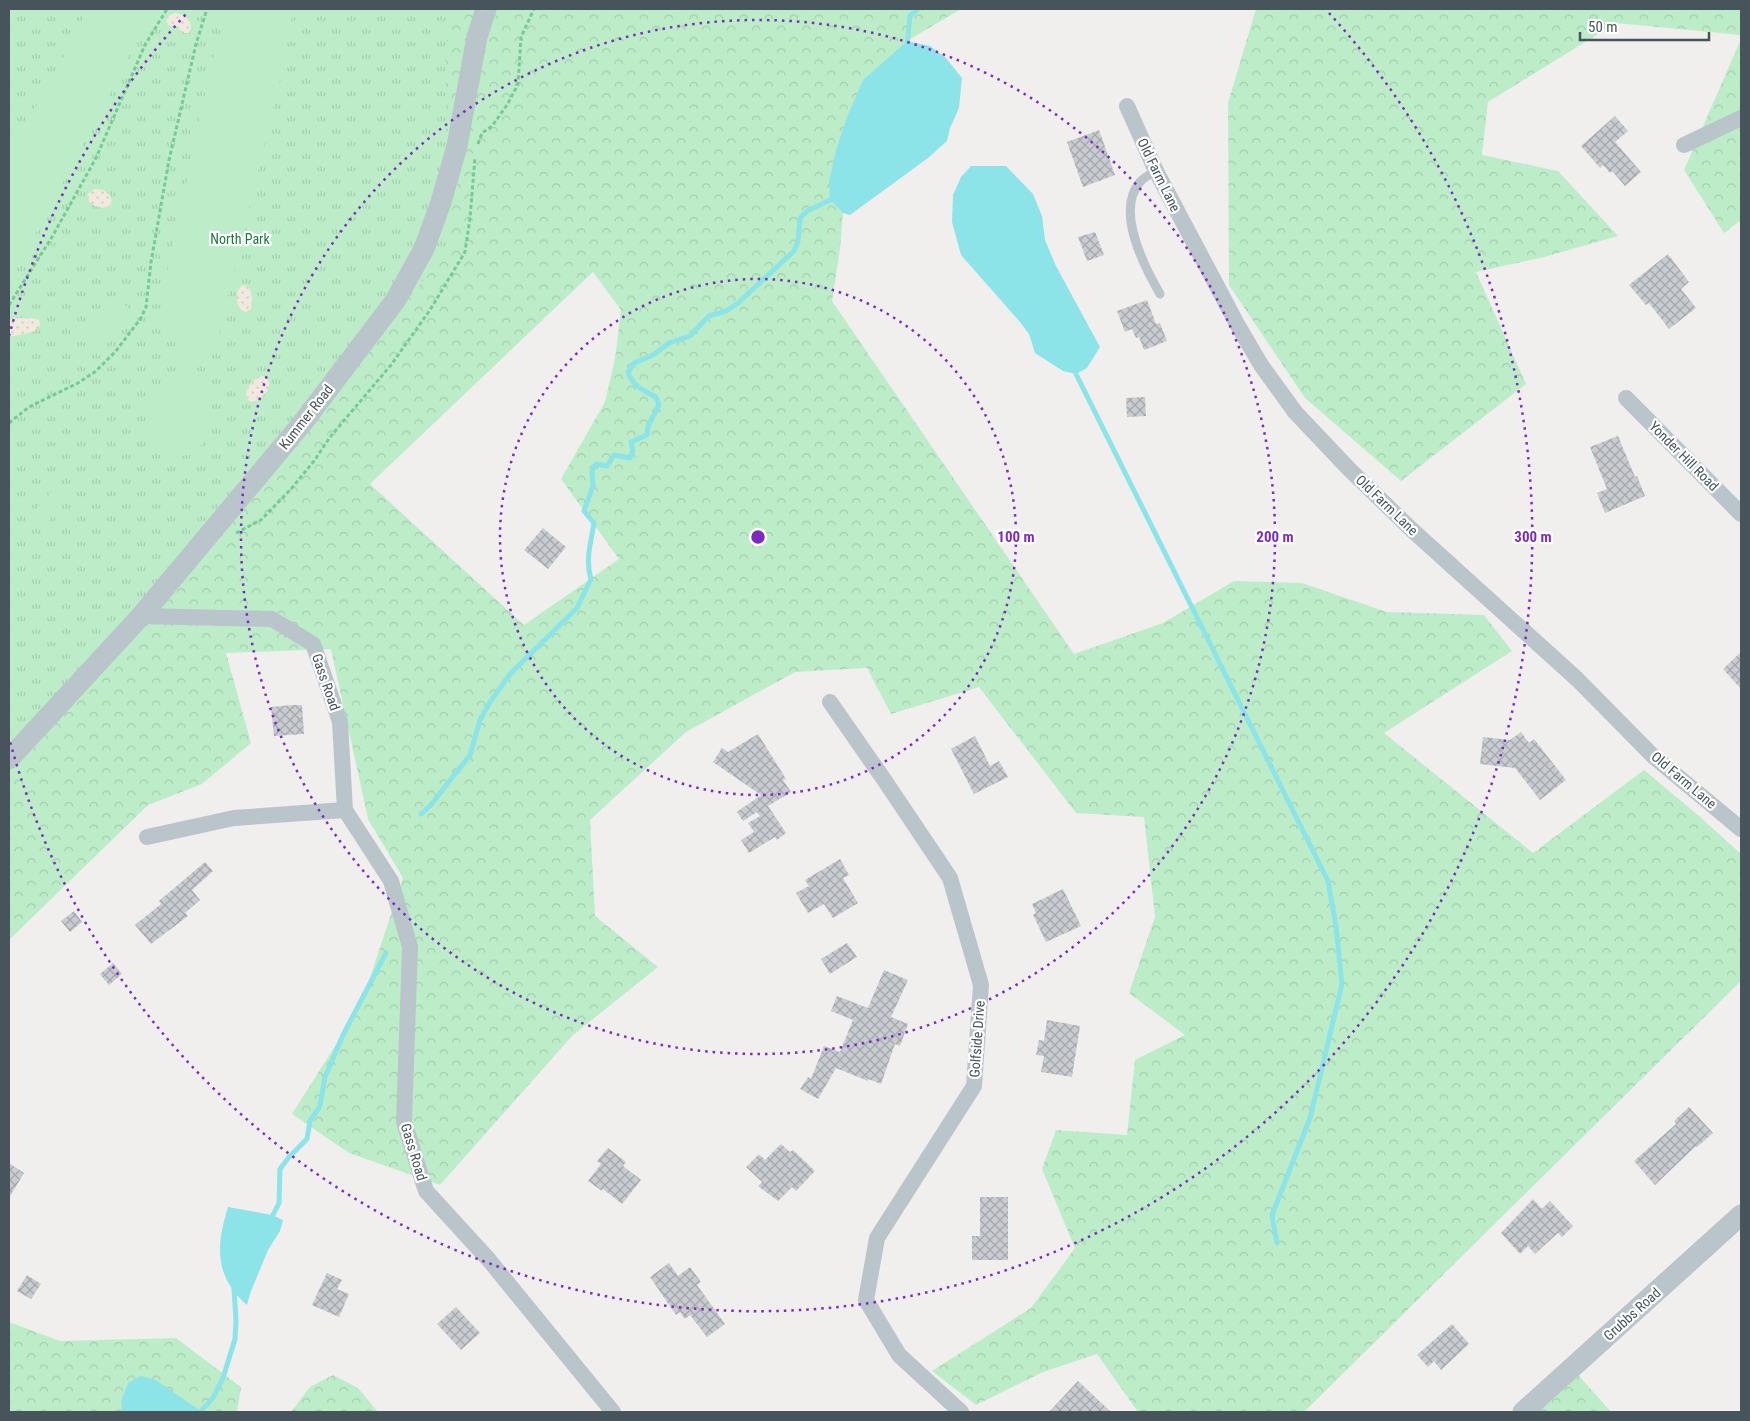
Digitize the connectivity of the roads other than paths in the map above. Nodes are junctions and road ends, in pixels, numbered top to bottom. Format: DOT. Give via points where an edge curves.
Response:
graph roads {
  1 [pos="486,9"];
  2 [pos="1127,106"];
  3 [pos="1741,118"];
  4 [pos="1684,145"];
  5 [pos="1156,171"];
  6 [pos="1160,294"];
  7 [pos="1626,398"];
  8 [pos="1741,514"];
  9 [pos="141,616"];
  10 [pos="830,702"];
  11 [pos="9,760"];
  12 [pos="345,810"];
  13 [pos="1741,829"];
  14 [pos="147,837"];
  15 [pos="1741,1216"];
  16 [pos="613,1412"];
  17 [pos="961,1412"];
  18 [pos="1523,1412"];
  1 -- 9 [label="street, Kummer Road" via="477,37 457,146 441,202 424,249 395,301 304,421"];
  2 -- 5 [label="street, Old Farm Lane"];
  3 -- 4 [label="street"];
  5 -- 6 [label="lane" via="1141,180 1134,192 1130,211 1135,240"];
  5 -- 13 [label="street, Old Farm Lane" via="1236,324 1279,391 1308,428 1411,529 1577,679 1653,756"];
  7 -- 8 [label="street, Yonder Hill Road"];
  9 -- 11 [label="street, Kummer Road"];
  9 -- 12 [label="street, Gass Road" via="272,619 313,644 340,722"];
  10 -- 17 [label="street, Golfside Drive" via="950,878 981,985 974,1086 877,1238 866,1300 899,1355"];
  12 -- 14 [label="street" via="234,818"];
  12 -- 16 [label="street, Gass Road" via="391,881 410,947 404,1122 426,1190 489,1260"];
  15 -- 18 [label="street, Grubbs Road"];
}
